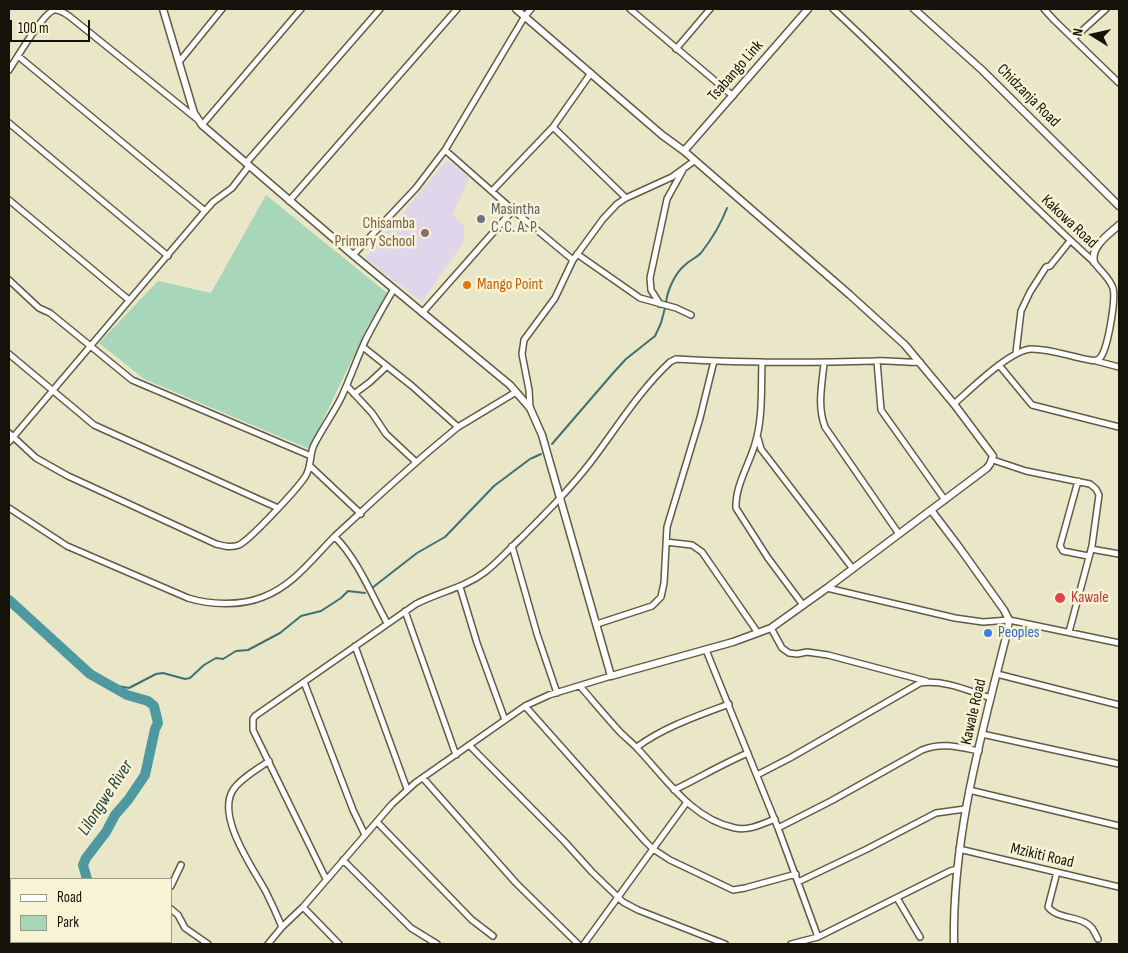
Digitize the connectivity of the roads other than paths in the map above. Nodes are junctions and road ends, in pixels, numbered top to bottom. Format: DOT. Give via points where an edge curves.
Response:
graph roads {
  1 [pos="163,9"];
  2 [pos="222,9"];
  3 [pos="301,9"];
  4 [pos="380,9"];
  5 [pos="457,9"];
  6 [pos="516,9"];
  7 [pos="530,9"];
  8 [pos="630,9"];
  9 [pos="710,9"];
  10 [pos="808,9"];
  11 [pos="833,9"];
  12 [pos="914,9"];
  13 [pos="1044,9"];
  14 [pos="1106,9"];
  15 [pos="525,16"];
  16 [pos="1074,38"];
  17 [pos="676,49"];
  18 [pos="18,56"];
  19 [pos="179,62"];
  20 [pos="9,70"];
  21 [pos="591,73"];
  22 [pos="1119,83"];
  23 [pos="733,96"];
  24 [pos="199,122"];
  25 [pos="9,123"];
  26 [pos="553,127"];
  27 [pos="445,150"];
  28 [pos="684,151"];
  29 [pos="694,161"];
  30 [pos="248,165"];
  31 [pos="686,166"];
  32 [pos="492,191"];
  33 [pos="626,198"];
  34 [pos="9,200"];
  35 [pos="289,201"];
  36 [pos="1119,206"];
  37 [pos="512,210"];
  38 [pos="205,211"];
  39 [pos="1119,225"];
  40 [pos="1070,241"];
  41 [pos="577,254"];
  42 [pos="353,255"];
  43 [pos="168,256"];
  44 [pos="573,260"];
  45 [pos="1094,262"];
  46 [pos="9,280"];
  47 [pos="394,289"];
  48 [pos="129,300"];
  49 [pos="660,304"];
  50 [pos="422,312"];
  51 [pos="691,314"];
  52 [pos="91,345"];
  53 [pos="363,347"];
  54 [pos="1016,353"];
  55 [pos="9,354"];
  56 [pos="877,360"];
  57 [pos="714,361"];
  58 [pos="1095,361"];
  59 [pos="762,362"];
  60 [pos="920,362"];
  61 [pos="824,363"];
  62 [pos="999,365"];
  63 [pos="386,366"];
  64 [pos="1119,367"];
  65 [pos="347,386"];
  66 [pos="53,391"];
  67 [pos="516,392"];
  68 [pos="354,394"];
  69 [pos="954,404"];
  70 [pos="530,408"];
  71 [pos="1119,427"];
  72 [pos="458,428"];
  73 [pos="11,434"];
  74 [pos="757,436"];
  75 [pos="9,442"];
  76 [pos="310,456"];
  77 [pos="993,460"];
  78 [pos="416,462"];
  79 [pos="310,466"];
  80 [pos="1078,480"];
  81 [pos="560,496"];
  82 [pos="945,500"];
  83 [pos="9,508"];
  84 [pos="278,508"];
  85 [pos="931,510"];
  86 [pos="361,514"];
  87 [pos="899,534"];
  88 [pos="335,537"];
  89 [pos="666,542"];
  90 [pos="512,546"];
  91 [pos="1091,549"];
  92 [pos="1119,554"];
  93 [pos="1088,556"];
  94 [pos="853,569"];
  95 [pos="460,587"];
  96 [pos="827,588"];
  97 [pos="803,605"];
  98 [pos="405,611"];
  99 [pos="1009,620"];
  100 [pos="387,623"];
  101 [pos="596,624"];
  102 [pos="770,628"];
  103 [pos="1069,632"];
  104 [pos="758,633"];
  105 [pos="1119,643"];
  106 [pos="355,646"];
  107 [pos="706,650"];
  108 [pos="997,674"];
  109 [pos="611,676"];
  110 [pos="304,682"];
  111 [pos="928,682"];
  112 [pos="580,686"];
  113 [pos="557,693"];
  114 [pos="991,698"];
  115 [pos="728,704"];
  116 [pos="1119,705"];
  117 [pos="526,706"];
  118 [pos="505,720"];
  119 [pos="982,734"];
  120 [pos="469,746"];
  121 [pos="636,748"];
  122 [pos="979,751"];
  123 [pos="748,753"];
  124 [pos="456,755"];
  125 [pos="269,761"];
  126 [pos="1119,764"];
  127 [pos="757,775"];
  128 [pos="423,778"];
  129 [pos="407,790"];
  130 [pos="674,790"];
  131 [pos="969,790"];
  132 [pos="687,802"];
  133 [pos="965,809"];
  134 [pos="775,819"];
  135 [pos="377,822"];
  136 [pos="1119,826"];
  137 [pos="778,828"];
  138 [pos="365,835"];
  139 [pos="653,849"];
  140 [pos="959,849"];
  141 [pos="343,860"];
  142 [pos="181,865"];
  143 [pos="957,869"];
  144 [pos="1057,872"];
  145 [pos="796,874"];
  146 [pos="326,879"];
  147 [pos="798,882"];
  148 [pos="172,884"];
  149 [pos="1119,887"];
  150 [pos="618,897"];
  151 [pos="897,898"];
  152 [pos="303,908"];
  153 [pos="172,910"];
  154 [pos="282,927"];
  155 [pos="493,936"];
  156 [pos="818,936"];
  157 [pos="920,937"];
  158 [pos="1098,939"];
  159 [pos="208,944"];
  160 [pos="268,944"];
  161 [pos="338,944"];
  162 [pos="437,944"];
  163 [pos="578,944"];
  164 [pos="584,944"];
  165 [pos="725,944"];
  166 [pos="791,944"];
  167 [pos="954,944"];
  1 -- 19 [label="street"];
  2 -- 19 [label="street"];
  3 -- 24 [label="street"];
  4 -- 30 [label="street"];
  5 -- 35 [label="street"];
  6 -- 15 [label="street"];
  7 -- 15 [label="street"];
  8 -- 17 [label="street"];
  9 -- 17 [label="street"];
  10 -- 23 [label="street, Tsabango Link"];
  11 -- 40 [label="street, Kakowa Road"];
  12 -- 36 [label="street, Chidzanja Road" via="982,70"];
  13 -- 16 [label="street"];
  14 -- 16 [label="street"];
  15 -- 21 [label="street"];
  15 -- 27 [label="street"];
  16 -- 22 [label="street"];
  17 -- 23 [label="street"];
  18 -- 20 [label="street"];
  18 -- 24 [label="street" via="44,18 60,10"];
  18 -- 38 [label="street"];
  19 -- 24 [label="street"];
  21 -- 26 [label="street"];
  21 -- 28 [label="street"];
  23 -- 28 [label="street, Tsabango Link"];
  24 -- 30 [label="street"];
  25 -- 43 [label="street"];
  26 -- 32 [label="street"];
  26 -- 33 [label="street"];
  27 -- 32 [label="street"];
  27 -- 42 [label="street" via="416,188"];
  28 -- 29 [label="street"];
  29 -- 31 [label="street"];
  29 -- 60 [label="street" via="850,295"];
  30 -- 35 [label="street"];
  30 -- 38 [label="street" via="232,188"];
  31 -- 33 [label="street" via="672,177"];
  31 -- 49 [label="street" via="667,199 655,253 650,284"];
  32 -- 37 [label="street"];
  33 -- 41 [label="street" via="603,219"];
  34 -- 48 [label="street"];
  35 -- 42 [label="street"];
  37 -- 44 [label="street"];
  37 -- 50 [label="street"];
  38 -- 43 [label="street"];
  39 -- 45 [label="street" via="1097,247"];
  40 -- 45 [label="street, Kakowa Road"];
  40 -- 54 [label="street" via="1039,277 1021,311"];
  41 -- 44 [label="street"];
  41 -- 49 [label="street" via="633,294"];
  42 -- 47 [label="street"];
  43 -- 48 [label="street"];
  44 -- 70 [label="street" via="555,298 524,340 522,354"];
  45 -- 58 [label="street, Kakowa Road" via="1113,288 1114,301 1104,351"];
  46 -- 52 [label="street" via="39,308"];
  47 -- 50 [label="street"];
  47 -- 53 [label="street"];
  48 -- 52 [label="street"];
  49 -- 51 [label="street"];
  50 -- 67 [label="street"];
  52 -- 66 [label="street"];
  52 -- 76 [label="street" via="139,383"];
  53 -- 63 [label="street"];
  53 -- 65 [label="street"];
  54 -- 58 [label="street" via="1036,349"];
  54 -- 62 [label="street"];
  55 -- 66 [label="street"];
  56 -- 60 [label="street"];
  56 -- 61 [label="street"];
  56 -- 82 [label="street" via="881,410"];
  57 -- 59 [label="street"];
  57 -- 81 [label="street" via="676,359 670,362 641,394 589,465"];
  57 -- 89 [label="street"];
  58 -- 64 [label="street"];
  59 -- 61 [label="street"];
  59 -- 74 [label="street"];
  60 -- 69 [label="street"];
  61 -- 87 [label="street" via="820,406 825,427"];
  62 -- 69 [label="street"];
  62 -- 71 [label="street" via="1032,405"];
  63 -- 68 [label="street"];
  63 -- 72 [label="street"];
  65 -- 68 [label="street"];
  65 -- 76 [label="street"];
  66 -- 73 [label="street"];
  66 -- 84 [label="street" via="94,426"];
  67 -- 70 [label="street"];
  67 -- 72 [label="street"];
  68 -- 78 [label="street" via="390,439"];
  69 -- 77 [label="street" via="991,452"];
  70 -- 81 [label="street" via="542,435"];
  72 -- 78 [label="street"];
  73 -- 75 [label="street"];
  73 -- 84 [label="street" via="36,458 68,476 227,547 243,542"];
  74 -- 94 [label="street" via="761,449"];
  74 -- 97 [label="street" via="739,487 736,508"];
  76 -- 79 [label="street"];
  77 -- 80 [label="street" via="1026,471"];
  77 -- 82 [label="street"];
  78 -- 86 [label="street"];
  79 -- 84 [label="street" via="300,484"];
  79 -- 86 [label="street"];
  80 -- 91 [label="street" via="1093,486 1099,495"];
  80 -- 93 [label="street" via="1060,546 1064,551"];
  81 -- 90 [label="street"];
  81 -- 101 [label="street"];
  82 -- 85 [label="street"];
  83 -- 88 [label="street" via="67,546 202,602 234,603 264,597 298,574"];
  85 -- 87 [label="street"];
  85 -- 99 [label="street"];
  86 -- 88 [label="street"];
  87 -- 94 [label="street"];
  88 -- 100 [label="street" via="342,543"];
  89 -- 101 [label="street" via="663,590 656,603"];
  89 -- 104 [label="street" via="692,545 702,552"];
  90 -- 95 [label="street" via="486,571"];
  90 -- 113 [label="street"];
  91 -- 92 [label="street"];
  91 -- 93 [label="street"];
  93 -- 103 [label="street"];
  94 -- 96 [label="street"];
  95 -- 98 [label="street" via="428,598"];
  95 -- 118 [label="street" via="476,643"];
  96 -- 97 [label="street"];
  96 -- 99 [label="street" via="955,618 983,622"];
  97 -- 102 [label="street"];
  98 -- 100 [label="street"];
  98 -- 124 [label="street"];
  99 -- 103 [label="street"];
  99 -- 108 [label="street, Kawale Road"];
  100 -- 106 [label="street"];
  101 -- 109 [label="street"];
  102 -- 104 [label="street"];
  102 -- 111 [label="street" via="782,648 789,653 828,656"];
  103 -- 105 [label="street"];
  104 -- 107 [label="street"];
  106 -- 110 [label="street"];
  106 -- 129 [label="street"];
  107 -- 109 [label="street"];
  107 -- 115 [label="street"];
  108 -- 114 [label="street, Kawale Road"];
  108 -- 116 [label="street"];
  109 -- 112 [label="street"];
  110 -- 125 [label="street" via="253,719 253,730"];
  110 -- 138 [label="street"];
  111 -- 114 [label="street"];
  111 -- 127 [label="street" via="913,686"];
  112 -- 113 [label="street"];
  112 -- 121 [label="street"];
  113 -- 117 [label="street"];
  114 -- 119 [label="street, Kawale Road"];
  115 -- 121 [label="street" via="683,721"];
  115 -- 123 [label="street"];
  117 -- 118 [label="street"];
  117 -- 139 [label="street"];
  118 -- 120 [label="street"];
  119 -- 122 [label="street, Kawale Road"];
  119 -- 126 [label="street"];
  120 -- 124 [label="street"];
  120 -- 150 [label="street"];
  121 -- 130 [label="street"];
  122 -- 131 [label="street, Kawale Road"];
  122 -- 137 [label="street" via="944,745 922,750"];
  123 -- 127 [label="street"];
  123 -- 130 [label="street"];
  124 -- 128 [label="street"];
  125 -- 146 [label="street"];
  125 -- 154 [label="street" via="237,785 230,795 228,808 240,845"];
  127 -- 134 [label="street"];
  128 -- 129 [label="street"];
  128 -- 163 [label="street" via="516,883"];
  129 -- 135 [label="street"];
  130 -- 132 [label="street"];
  131 -- 133 [label="street, Kawale Road"];
  131 -- 136 [label="street"];
  132 -- 134 [label="street" via="702,814 735,828 751,828"];
  132 -- 139 [label="street"];
  133 -- 140 [label="street, Kawale Road"];
  133 -- 147 [label="street" via="936,813"];
  134 -- 137 [label="street"];
  135 -- 138 [label="street"];
  135 -- 155 [label="street" via="472,920"];
  137 -- 145 [label="street"];
  138 -- 141 [label="street"];
  139 -- 145 [label="street" via="733,890"];
  139 -- 150 [label="street"];
  140 -- 143 [label="street, Kawale Road"];
  140 -- 144 [label="street, Mzikiti Road"];
  141 -- 146 [label="street"];
  141 -- 162 [label="street" via="411,928"];
  142 -- 148 [label="street"];
  143 -- 151 [label="street"];
  143 -- 167 [label="street, Kawale Road"];
  144 -- 149 [label="street, Mzikiti Road"];
  144 -- 158 [label="street" via="1049,909 1090,926"];
  145 -- 147 [label="street"];
  146 -- 152 [label="street"];
  147 -- 156 [label="street"];
  150 -- 164 [label="street"];
  150 -- 165 [label="street" via="638,910"];
  151 -- 156 [label="street"];
  151 -- 157 [label="street"];
  152 -- 154 [label="street"];
  152 -- 161 [label="street"];
  153 -- 159 [label="street" via="185,928"];
  154 -- 160 [label="street"];
  156 -- 166 [label="street"];
}
